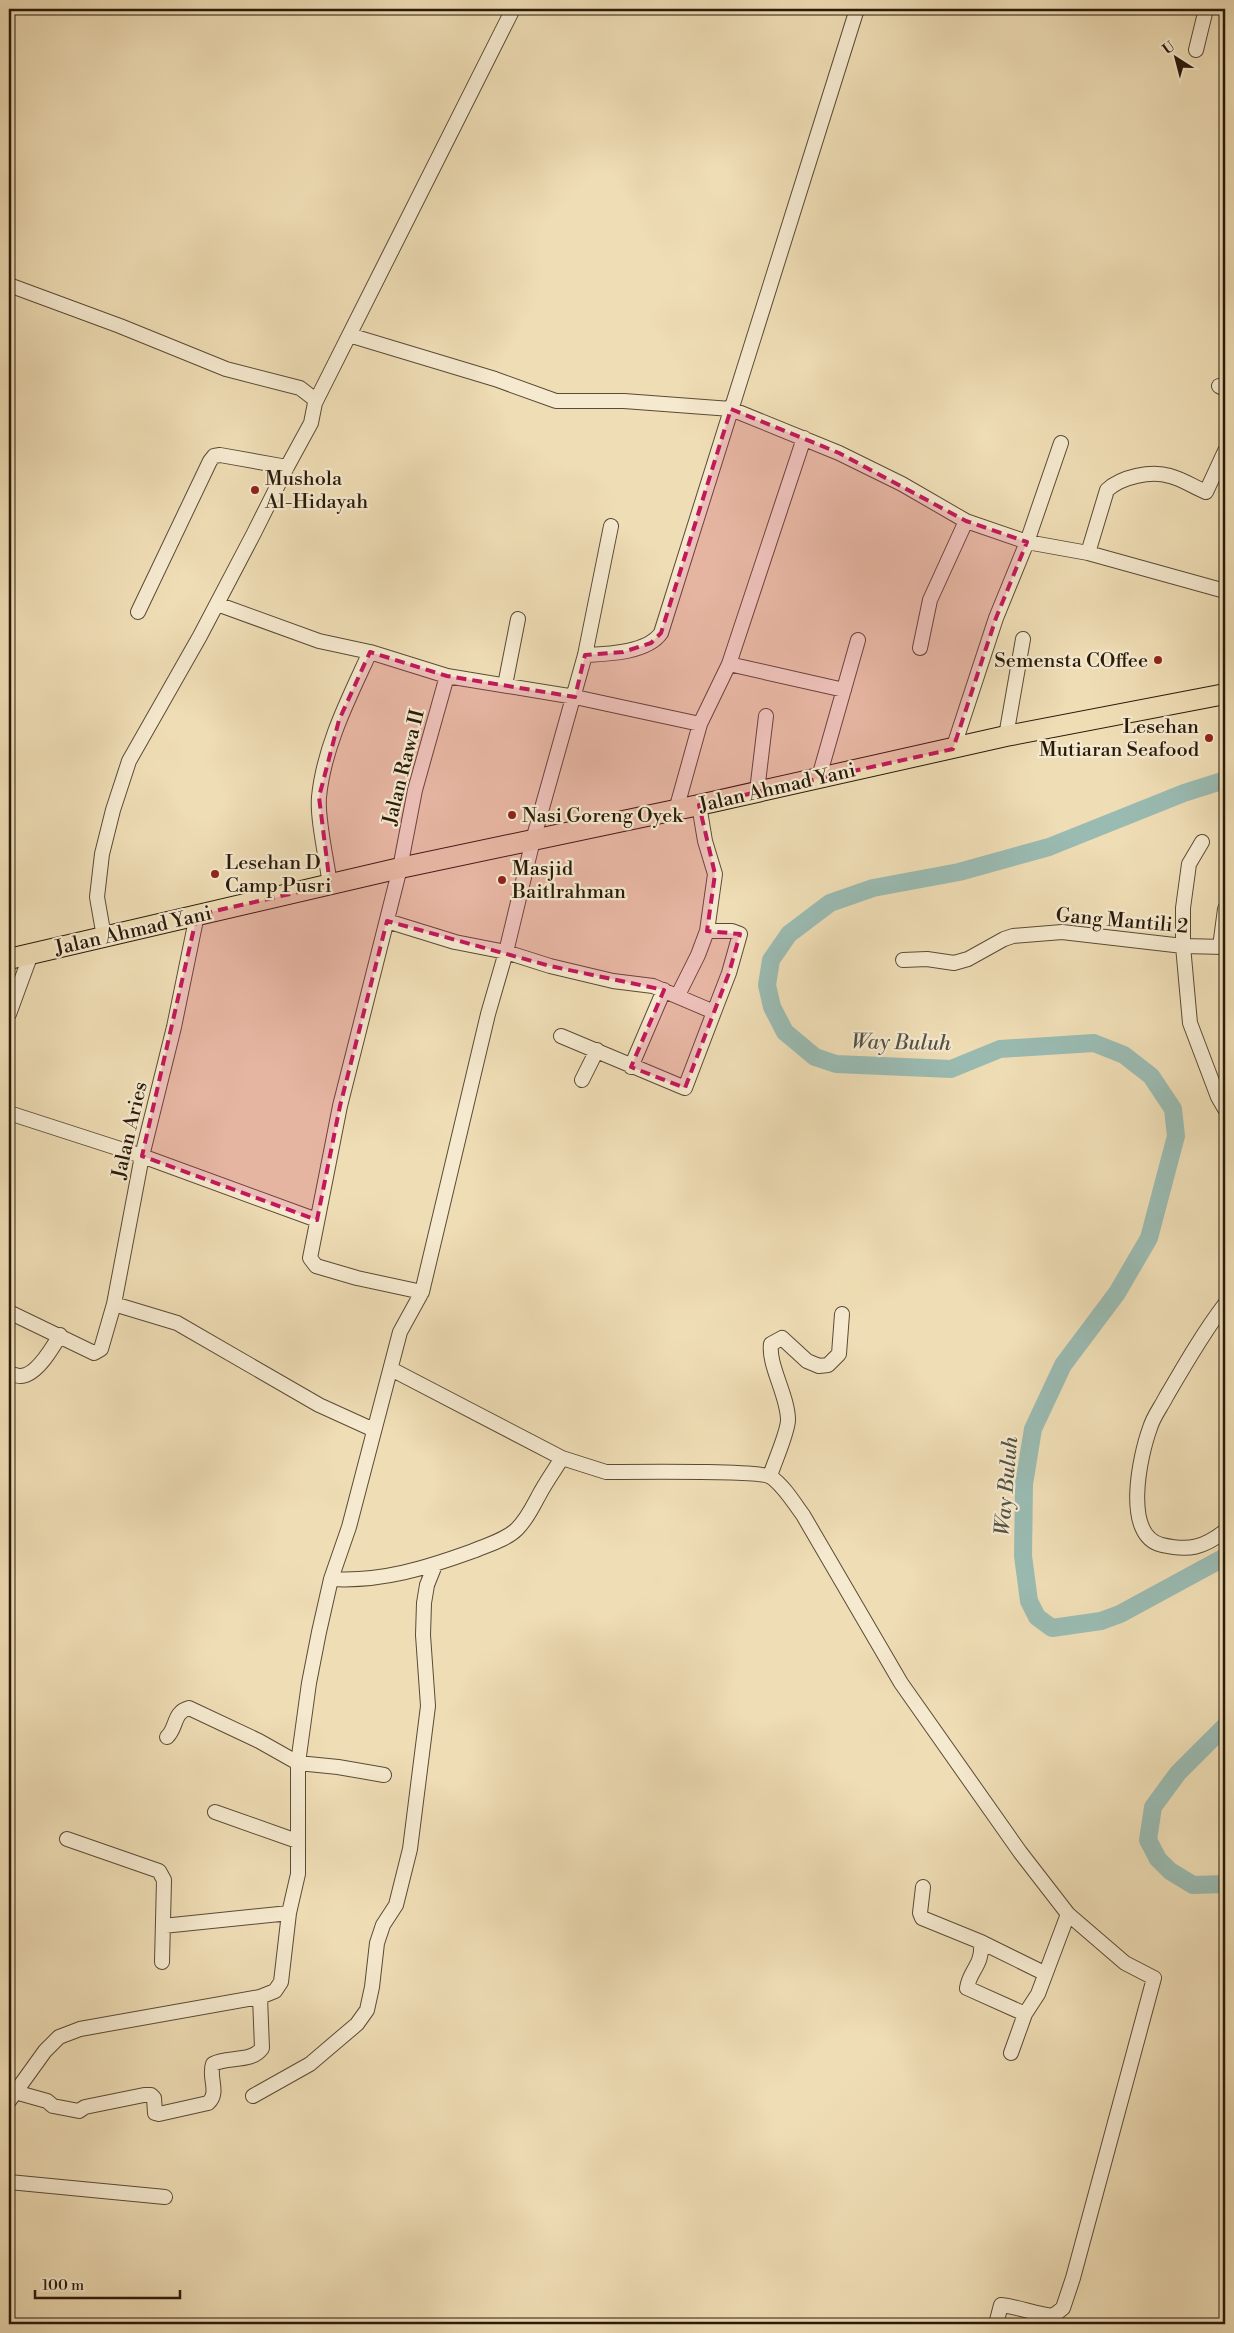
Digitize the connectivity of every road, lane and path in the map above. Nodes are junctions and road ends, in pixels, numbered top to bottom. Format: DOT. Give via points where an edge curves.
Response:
graph roads {
  1 [pos="857,9"];
  2 [pos="1206,9"];
  3 [pos="511,13"];
  4 [pos="1196,50"];
  5 [pos="9,285"];
  6 [pos="349,335"];
  7 [pos="315,403"];
  8 [pos="730,410"];
  9 [pos="804,438"];
  10 [pos="1061,443"];
  11 [pos="1225,451"];
  12 [pos="286,467"];
  13 [pos="966,521"];
  14 [pos="611,526"];
  15 [pos="1027,542"];
  16 [pos="1088,553"];
  17 [pos="1225,591"];
  18 [pos="217,604"];
  19 [pos="138,612"];
  20 [pos="518,619"];
  21 [pos="1023,639"];
  22 [pos="858,640"];
  23 [pos="920,648"];
  24 [pos="370,652"];
  25 [pos="586,656"];
  26 [pos="729,664"];
  27 [pos="447,676"];
  28 [pos="505,685"];
  29 [pos="844,690"];
  30 [pos="1225,694"];
  31 [pos="575,697"];
  32 [pos="766,716"];
  33 [pos="700,724"];
  34 [pos="1006,736"];
  35 [pos="954,749"];
  36 [pos="819,777"];
  37 [pos="757,791"];
  38 [pos="699,805"];
  39 [pos="676,810"];
  40 [pos="533,840"];
  41 [pos="1202,842"];
  42 [pos="400,868"];
  43 [pos="330,885"];
  44 [pos="1225,909"];
  45 [pos="197,916"];
  46 [pos="387,921"];
  47 [pos="707,931"];
  48 [pos="104,937"];
  49 [pos="1183,946"];
  50 [pos="1223,947"];
  51 [pos="506,952"];
  52 [pos="31,954"];
  53 [pos="9,959"];
  54 [pos="903,960"];
  55 [pos="671,992"];
  56 [pos="714,1012"];
  57 [pos="9,1014"];
  58 [pos="561,1036"];
  59 [pos="597,1050"];
  60 [pos="631,1067"];
  61 [pos="1218,1076"];
  62 [pos="582,1080"];
  63 [pos="1225,1109"];
  64 [pos="9,1114"];
  65 [pos="142,1156"];
  66 [pos="317,1220"];
  67 [pos="422,1292"];
  68 [pos="114,1304"];
  69 [pos="1225,1304"];
  70 [pos="10,1314"];
  71 [pos="842,1314"];
  72 [pos="60,1335"];
  73 [pos="391,1370"];
  74 [pos="9,1373"];
  75 [pos="374,1430"];
  76 [pos="562,1458"];
  77 [pos="770,1476"];
  78 [pos="1225,1531"];
  79 [pos="435,1565"];
  80 [pos="331,1579"];
  81 [pos="167,1737"];
  82 [pos="298,1763"];
  83 [pos="384,1775"];
  84 [pos="215,1812"];
  85 [pos="67,1839"];
  86 [pos="297,1841"];
  87 [pos="923,1886"];
  88 [pos="289,1913"];
  89 [pos="1068,1914"];
  90 [pos="163,1926"];
  91 [pos="981,1942"];
  92 [pos="162,1962"];
  93 [pos="1044,1973"];
  94 [pos="260,1997"];
  95 [pos="1025,2014"];
  96 [pos="1011,2053"];
  97 [pos="12,2096"];
  98 [pos="253,2096"];
  99 [pos="9,2182"];
  100 [pos="165,2197"];
  101 [pos="996,2324"];
  1 -- 8 [label="street"];
  2 -- 4 [label="street"];
  3 -- 6 [label="street"];
  5 -- 7 [label="street" via="226,369 300,388"];
  6 -- 7 [label="street"];
  6 -- 8 [label="street" via="556,401 624,401"];
  7 -- 12 [label="street" via="311,423"];
  8 -- 9 [label="street"];
  8 -- 25 [label="street" via="661,633 651,643 623,652"];
  9 -- 13 [label="street" via="902,484"];
  9 -- 26 [label="street"];
  10 -- 15 [label="street"];
  11 -- 16 [label="street" via="1206,492 1168,475 1132,476 1113,485 1107,490"];
  12 -- 18 [label="street"];
  12 -- 19 [label="street" via="214,456"];
  13 -- 15 [label="street"];
  13 -- 23 [label="street" via="930,600"];
  14 -- 25 [label="street"];
  15 -- 16 [label="street"];
  15 -- 35 [label="street" via="996,618"];
  16 -- 17 [label="street"];
  18 -- 24 [label="street" via="319,641"];
  18 -- 48 [label="street" via="137,743 122,779 102,854 97,897"];
  20 -- 28 [label="street"];
  21 -- 34 [label="street"];
  22 -- 29 [label="street"];
  24 -- 27 [label="street"];
  24 -- 43 [label="street" via="339,720 319,796"];
  25 -- 31 [label="street"];
  26 -- 29 [label="street"];
  26 -- 33 [label="street"];
  27 -- 28 [label="street"];
  27 -- 42 [label="street, Jalan Rawa II" via="415,790"];
  28 -- 31 [label="street"];
  29 -- 36 [label="street"];
  30 -- 34 [label="highway, Jalan Ahmad Yani"];
  31 -- 33 [label="street"];
  31 -- 40 [label="street"];
  32 -- 37 [label="street"];
  33 -- 39 [label="street"];
  34 -- 35 [label="highway, Jalan Ahmad Yani"];
  35 -- 36 [label="highway, Jalan Ahmad Yani"];
  36 -- 37 [label="highway, Jalan Ahmad Yani"];
  37 -- 38 [label="highway, Jalan Ahmad Yani"];
  38 -- 39 [label="highway, Jalan Ahmad Yani"];
  38 -- 47 [label="street" via="705,842 715,874"];
  39 -- 40 [label="highway, Jalan Ahmad Yani"];
  40 -- 42 [label="highway, Jalan Ahmad Yani"];
  40 -- 51 [label="street"];
  41 -- 49 [label="street" via="1189,864 1183,908"];
  42 -- 43 [label="highway, Jalan Ahmad Yani"];
  42 -- 46 [label="street, Jalan Rawa II"];
  43 -- 45 [label="highway, Jalan Ahmad Yani"];
  44 -- 50 [label="street"];
  45 -- 48 [label="highway, Jalan Ahmad Yani"];
  45 -- 65 [label="street, Jalan Aries"];
  46 -- 51 [label="street" via="455,942"];
  46 -- 66 [label="street, Jalan Rawa II" via="340,1106"];
  47 -- 55 [label="street" via="698,955"];
  47 -- 56 [label="street" via="740,934"];
  48 -- 52 [label="highway, Jalan Ahmad Yani"];
  49 -- 50 [label="street, Gang Mantili 2"];
  49 -- 54 [label="street, Gang Mantili 2" via="1062,932 1013,936 954,963 927,958"];
  49 -- 61 [label="street" via="1190,1022"];
  51 -- 55 [label="street" via="570,971"];
  51 -- 67 [label="street" via="488,1014"];
  52 -- 53 [label="highway, Jalan Ahmad Yani"];
  52 -- 57 [label="street"];
  55 -- 56 [label="street"];
  55 -- 60 [label="street"];
  56 -- 60 [label="street" via="685,1088"];
  58 -- 59 [label="street"];
  59 -- 60 [label="street"];
  59 -- 62 [label="street"];
  61 -- 63 [label="street"];
  64 -- 65 [label="street"];
  65 -- 66 [label="street"];
  65 -- 68 [label="street, Jalan Aries"];
  66 -- 67 [label="street, Jalan Rawa II" via="310,1258 316,1266"];
  67 -- 73 [label="street" via="400,1332"];
  68 -- 72 [label="street, Jalan Aries" via="102,1349 98,1353"];
  68 -- 75 [label="street" via="177,1323 319,1405"];
  69 -- 78 [label="street" via="1175,1381 1150,1427 1138,1480 1137,1515 1145,1536 1158,1544 1182,1549 1214,1540"];
  70 -- 72 [label="street"];
  71 -- 77 [label="street" via="839,1354 828,1365 819,1366 807,1361 782,1338 771,1344 770,1353 780,1379 788,1420"];
  72 -- 74 [label="street" via="50,1353 28,1374"];
  73 -- 75 [label="street"];
  73 -- 76 [label="street"];
  75 -- 80 [label="street" via="349,1528"];
  76 -- 77 [label="street" via="606,1472"];
  76 -- 79 [label="street" via="531,1512 516,1530"];
  77 -- 89 [label="street" via="804,1515 901,1683 1020,1852"];
  79 -- 80 [label="street" via="358,1580"];
  79 -- 98 [label="street" via="424,1603 428,1706 410,1849 396,1905 383,1925 377,1943 367,2010 357,2024 310,2064"];
  80 -- 82 [label="street" via="308,1683"];
  81 -- 82 [label="street" via="178,1714 189,1708"];
  82 -- 83 [label="street"];
  82 -- 86 [label="street"];
  84 -- 86 [label="street"];
  85 -- 90 [label="street" via="159,1871 164,1880"];
  86 -- 88 [label="street" via="298,1874"];
  87 -- 91 [label="street" via="922,1918"];
  88 -- 90 [label="street"];
  88 -- 94 [label="street" via="281,1982 275,1991"];
  89 -- 93 [label="street"];
  89 -- 101 [label="street" via="1125,1962 1154,1978 1117,2123 1063,2308 1053,2316 1000,2305"];
  90 -- 92 [label="street"];
  91 -- 93 [label="street"];
  91 -- 95 [label="street" via="982,1953 967,1988"];
  93 -- 95 [label="street" via="1033,2005"];
  94 -- 97 [label="street" via="80,2029 59,2037"];
  94 -- 97 [label="street" via="262,2048 252,2056 213,2064 214,2093 208,2103 159,2114 153,2109 154,2098 151,2095 85,2107 79,2111 53,2106 47,2101"];
  95 -- 96 [label="street"];
  99 -- 100 [label="street"];
}
